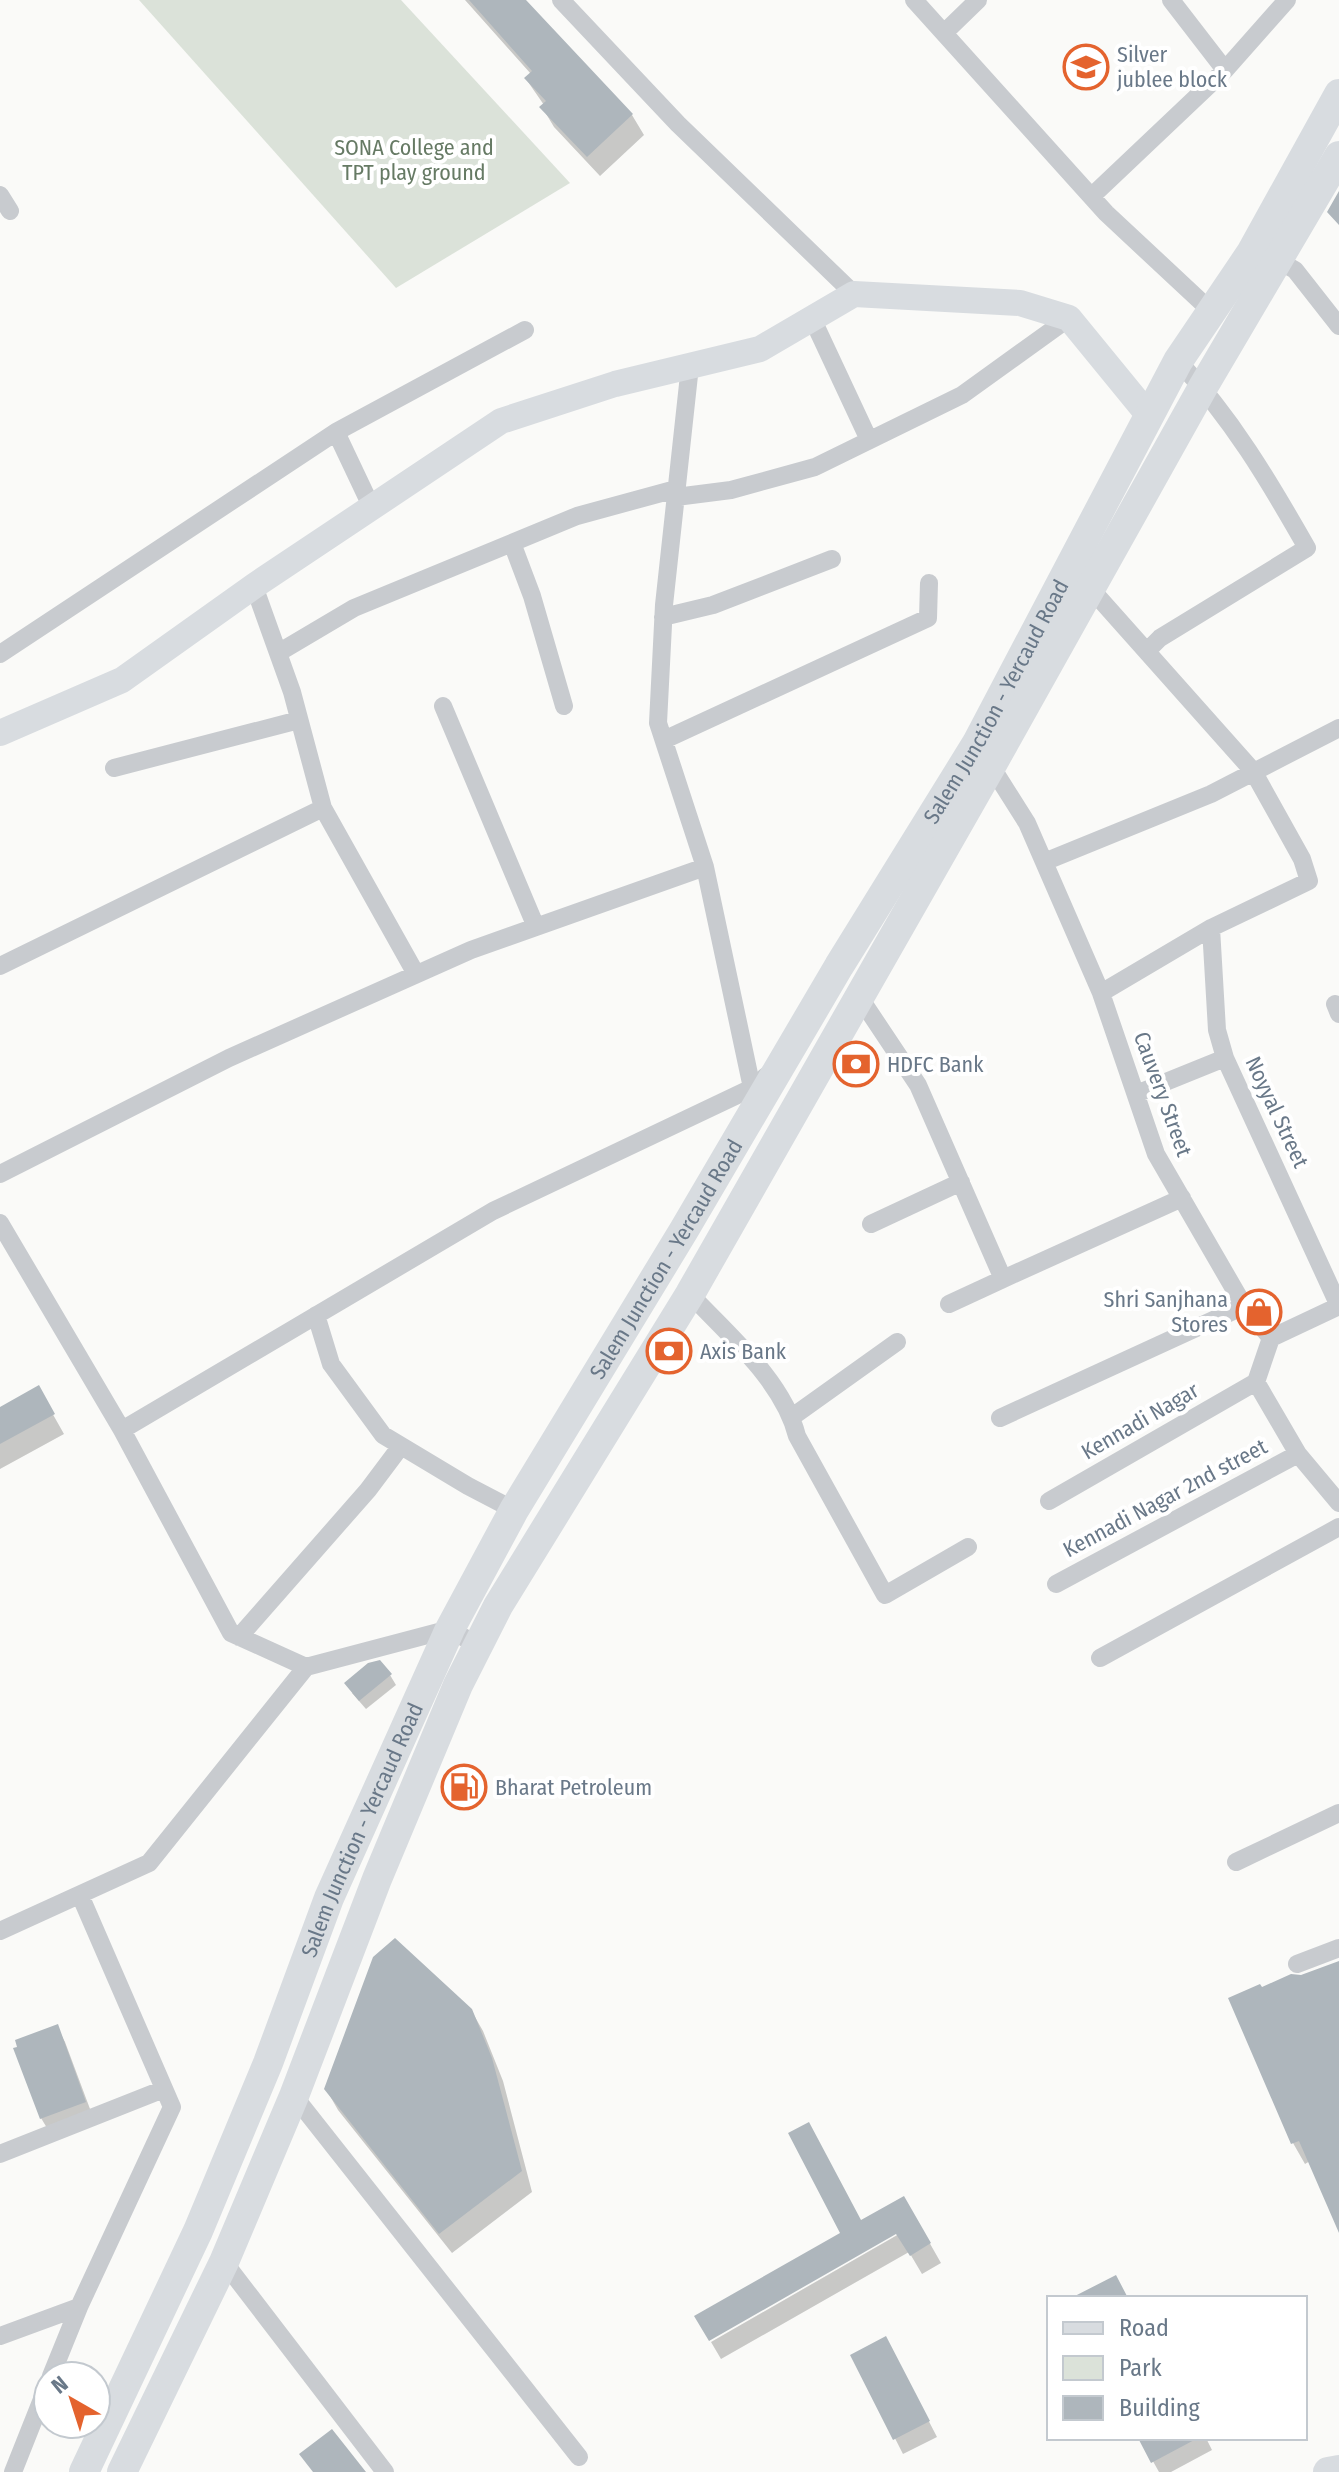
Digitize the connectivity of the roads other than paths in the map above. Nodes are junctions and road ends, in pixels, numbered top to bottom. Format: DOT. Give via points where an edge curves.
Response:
graph roads {
  1 [pos="561,0"];
  2 [pos="914,0"];
  3 [pos="978,0"];
  4 [pos="1171,0"];
  5 [pos="1287,0"];
  6 [pos="944,33"];
  7 [pos="1225,70"];
  8 [pos="1339,94"];
  9 [pos="1339,156"];
  10 [pos="1092,196"];
  11 [pos="1279,261"];
  12 [pos="854,294"];
  13 [pos="1211,311"];
  14 [pos="812,318"];
  15 [pos="1069,318"];
  16 [pos="1339,326"];
  17 [pos="525,330"];
  18 [pos="1178,361"];
  19 [pos="690,366"];
  20 [pos="1203,387"];
  21 [pos="1150,417"];
  22 [pos="336,432"];
  23 [pos="869,440"];
  24 [pos="676,493"];
  25 [pos="372,508"];
  26 [pos="512,543"];
  27 [pos="832,559"];
  28 [pos="929,583"];
  29 [pos="254,586"];
  30 [pos="1091,589"];
  31 [pos="663,617"];
  32 [pos="1148,650"];
  33 [pos="278,653"];
  34 [pos="0,654"];
  35 [pos="443,706"];
  36 [pos="564,706"];
  37 [pos="299,720"];
  38 [pos="0,733"];
  39 [pos="1337,734"];
  40 [pos="664,740"];
  41 [pos="991,766"];
  42 [pos="114,768"];
  43 [pos="1253,771"];
  44 [pos="323,808"];
  45 [pos="1044,862"];
  46 [pos="705,867"];
  47 [pos="536,927"];
  48 [pos="1211,928"];
  49 [pos="0,966"];
  50 [pos="416,974"];
  51 [pos="1101,993"];
  52 [pos="860,998"];
  53 [pos="1225,1058"];
  54 [pos="782,1065"];
  55 [pos="752,1088"];
  56 [pos="807,1089"];
  57 [pos="1136,1094"];
  58 [pos="0,1174"];
  59 [pos="961,1182"];
  60 [pos="1182,1198"];
  61 [pos="0,1223"];
  62 [pos="871,1224"];
  63 [pos="1003,1279"];
  64 [pos="690,1294"];
  65 [pos="949,1304"];
  66 [pos="1244,1306"];
  67 [pos="1339,1306"];
  68 [pos="316,1315"];
  69 [pos="1271,1338"];
  70 [pos="897,1342"];
  71 [pos="1256,1382"];
  72 [pos="792,1417"];
  73 [pos="1000,1418"];
  74 [pos="122,1430"];
  75 [pos="401,1446"];
  76 [pos="1298,1454"];
  77 [pos="1339,1473"];
  78 [pos="1320,1480"];
  79 [pos="1049,1501"];
  80 [pos="1339,1503"];
  81 [pos="514,1510"];
  82 [pos="1339,1527"];
  83 [pos="968,1547"];
  84 [pos="1056,1584"];
  85 [pos="450,1629"];
  86 [pos="239,1637"];
  87 [pos="478,1646"];
  88 [pos="1100,1658"];
  89 [pos="306,1667"];
  90 [pos="1339,1813"];
  91 [pos="1236,1862"];
  92 [pos="80,1895"];
  93 [pos="0,1931"];
  94 [pos="1339,1948"];
  95 [pos="1297,1964"];
  96 [pos="164,2089"];
  97 [pos="294,2096"];
  98 [pos="0,2154"];
  99 [pos="224,2262"];
  100 [pos="79,2307"];
  101 [pos="0,2336"];
  102 [pos="57,2360"];
  103 [pos="32,2424"];
  104 [pos="579,2457"];
  105 [pos="1339,2470"];
  106 [pos="13,2472"];
  107 [pos="84,2472"];
  108 [pos="122,2472"];
  109 [pos="385,2472"];
  110 [pos="1328,2472"];
  1 -- 12 [label="street" via="678,124"];
  2 -- 6 [label="street"];
  3 -- 6 [label="street"];
  4 -- 7 [label="street"];
  5 -- 7 [label="street"];
  6 -- 10 [label="street"];
  7 -- 10 [label="street"];
  8 -- 13 [label="main road, Salem Junction - Yercaud Road" via="1251,253"];
  9 -- 11 [label="main road"];
  10 -- 13 [label="street"];
  11 -- 16 [label="street" via="1295,270"];
  11 -- 20 [label="main road"];
  12 -- 14 [label="street"];
  12 -- 15 [label="street" via="1020,303"];
  13 -- 18 [label="main road, Salem Junction - Yercaud Road"];
  14 -- 19 [label="street" via="760,349"];
  14 -- 23 [label="street"];
  15 -- 21 [label="street"];
  15 -- 23 [label="street" via="962,395"];
  17 -- 22 [label="street"];
  18 -- 20 [label="street"];
  18 -- 21 [label="main road, Salem Junction - Yercaud Road"];
  19 -- 24 [label="street"];
  19 -- 25 [label="street" via="501,421"];
  20 -- 30 [label="main road"];
  20 -- 32 [label="street" via="1254,455 1307,548"];
  21 -- 54 [label="main road, Salem Junction - Yercaud Road" via="977,743"];
  22 -- 25 [label="street"];
  22 -- 34 [label="street"];
  23 -- 24 [label="street" via="815,467 731,490"];
  24 -- 26 [label="street" via="577,516"];
  24 -- 31 [label="street"];
  25 -- 29 [label="street"];
  26 -- 33 [label="street" via="354,608"];
  26 -- 36 [label="street"];
  27 -- 31 [label="street" via="713,605"];
  28 -- 40 [label="street" via="928,618"];
  29 -- 33 [label="street"];
  29 -- 38 [label="street" via="122,680"];
  30 -- 32 [label="street"];
  30 -- 41 [label="main road"];
  31 -- 40 [label="street" via="658,723"];
  32 -- 43 [label="street"];
  33 -- 37 [label="street"];
  35 -- 47 [label="street"];
  37 -- 42 [label="street"];
  37 -- 44 [label="street"];
  39 -- 43 [label="street"];
  40 -- 46 [label="street"];
  41 -- 45 [label="street, Cauvery Street"];
  41 -- 52 [label="main road"];
  43 -- 45 [label="street" via="1211,794"];
  43 -- 48 [label="street" via="1309,881"];
  44 -- 49 [label="street"];
  44 -- 50 [label="street"];
  45 -- 51 [label="street, Cauvery Street"];
  46 -- 47 [label="street"];
  46 -- 55 [label="street"];
  47 -- 50 [label="street"];
  48 -- 51 [label="street"];
  48 -- 53 [label="street, Noyyal Street" via="1217,1030"];
  50 -- 58 [label="street" via="229,1058"];
  51 -- 57 [label="street, Cauvery Street"];
  52 -- 56 [label="main road"];
  52 -- 59 [label="street" via="918,1085"];
  53 -- 57 [label="street"];
  53 -- 67 [label="street, Noyyal Street"];
  54 -- 55 [label="street"];
  54 -- 56 [label="main road"];
  54 -- 81 [label="main road, Salem Junction - Yercaud Road"];
  55 -- 68 [label="street" via="493,1211"];
  56 -- 64 [label="main road"];
  57 -- 60 [label="street, Cauvery Street" via="1156,1154"];
  59 -- 62 [label="street"];
  59 -- 63 [label="street"];
  60 -- 63 [label="street"];
  60 -- 66 [label="street, Cauvery Street"];
  61 -- 74 [label="street"];
  63 -- 65 [label="street"];
  64 -- 72 [label="street" via="763,1372"];
  64 -- 87 [label="main road"];
  66 -- 69 [label="street, Cauvery Street"];
  66 -- 73 [label="street"];
  67 -- 69 [label="street"];
  68 -- 74 [label="street"];
  68 -- 75 [label="street" via="331,1364 383,1435"];
  69 -- 71 [label="street"];
  70 -- 72 [label="street"];
  71 -- 76 [label="street"];
  71 -- 79 [label="street, Kennadi Nagar"];
  72 -- 83 [label="street" via="797,1436 885,1595"];
  74 -- 86 [label="street" via="231,1633"];
  75 -- 81 [label="street"];
  75 -- 86 [label="street"];
  76 -- 78 [label="street"];
  76 -- 84 [label="street, Kennadi Nagar 2nd street"];
  77 -- 78 [label="street"];
  78 -- 80 [label="street"];
  81 -- 85 [label="main road, Salem Junction - Yercaud Road"];
  82 -- 88 [label="street"];
  85 -- 87 [label="street"];
  85 -- 89 [label="street"];
  85 -- 107 [label="main road, Salem Junction - Yercaud Road" via="329,1898 198,2231"];
  86 -- 89 [label="street"];
  87 -- 97 [label="main road" via="377,1879"];
  89 -- 92 [label="street" via="149,1863"];
  90 -- 91 [label="street"];
  92 -- 93 [label="street"];
  92 -- 96 [label="street"];
  94 -- 95 [label="street"];
  96 -- 98 [label="street"];
  96 -- 100 [label="street" via="172,2107"];
  97 -- 99 [label="main road"];
  97 -- 104 [label="street"];
  99 -- 108 [label="main road"];
  99 -- 109 [label="street"];
  100 -- 101 [label="street"];
  100 -- 102 [label="street"];
  103 -- 106 [label="street"];
  105 -- 110 [label="main road"];
}
